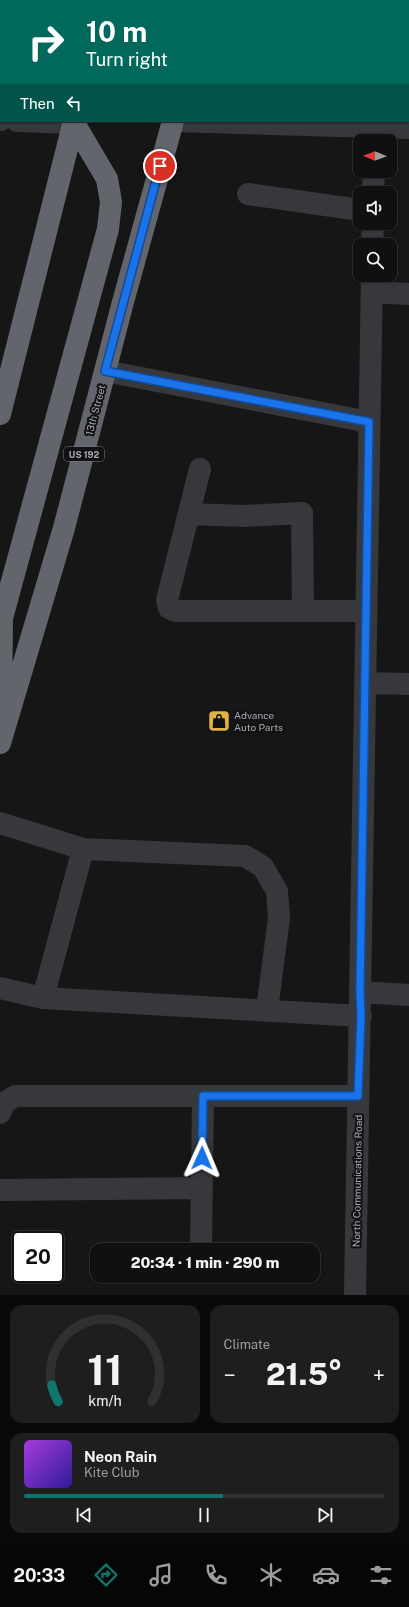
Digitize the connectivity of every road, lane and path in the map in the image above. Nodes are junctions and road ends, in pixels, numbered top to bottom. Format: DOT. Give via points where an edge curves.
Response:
graph roads {
  1 [pos="74,122"];
  2 [pos="173,122"];
  3 [pos="189,122"];
  4 [pos="409,128"];
  5 [pos="375,134"];
  6 [pos="248,194"];
  7 [pos="353,209"];
  8 [pos="372,284"];
  9 [pos="409,294"];
  10 [pos="105,371"];
  11 [pos="0,414"];
  12 [pos="369,422"];
  13 [pos="200,469"];
  14 [pos="189,514"];
  15 [pos="303,611"];
  16 [pos="366,611"];
  17 [pos="365,683"];
  18 [pos="409,684"];
  19 [pos="0,742"];
  20 [pos="0,823"];
  21 [pos="83,849"];
  22 [pos="0,988"];
  23 [pos="360,992"];
  24 [pos="409,995"];
  25 [pos="43,998"];
  26 [pos="267,1010"];
  27 [pos="361,1016"];
  28 [pos="203,1096"];
  29 [pos="358,1096"];
  30 [pos="0,1113"];
  31 [pos="202,1188"];
  32 [pos="0,1190"];
  33 [pos="201,1243"];
  34 [pos="355,1295"];
  1 -- 11 [label="highway"];
  1 -- 19 [label="highway" via="107,179 111,202 108,229 2,618"];
  2 -- 10 [label="highway, 13th Street / US 192"];
  3 -- 5 [label="street"];
  4 -- 5 [label="street"];
  6 -- 7 [label="street"];
  8 -- 9 [label="street"];
  8 -- 12 [label="street, North Communications Road"];
  10 -- 12 [label="street"];
  10 -- 19 [label="highway, 13th Street / US 192" via="64,528"];
  12 -- 16 [label="street, North Communications Road"];
  13 -- 14 [label="street"];
  14 -- 15 [label="street" via="302,514"];
  14 -- 15 [label="street" via="167,600 169,608 175,611"];
  15 -- 16 [label="street"];
  16 -- 17 [label="street, North Communications Road"];
  17 -- 18 [label="street"];
  17 -- 23 [label="street, North Communications Road"];
  20 -- 21 [label="street"];
  21 -- 25 [label="street"];
  21 -- 26 [label="street" via="245,856 263,867 277,891 279,918"];
  22 -- 25 [label="street"];
  23 -- 24 [label="street"];
  23 -- 27 [label="street, North Communications Road"];
  25 -- 26 [label="street"];
  26 -- 27 [label="street"];
  27 -- 29 [label="street, North Communications Road"];
  28 -- 29 [label="street"];
  28 -- 30 [label="street" via="15,1096 4,1103"];
  28 -- 31 [label="street"];
  29 -- 34 [label="street, North Communications Road"];
  31 -- 32 [label="street"];
  31 -- 33 [label="street"];
}
